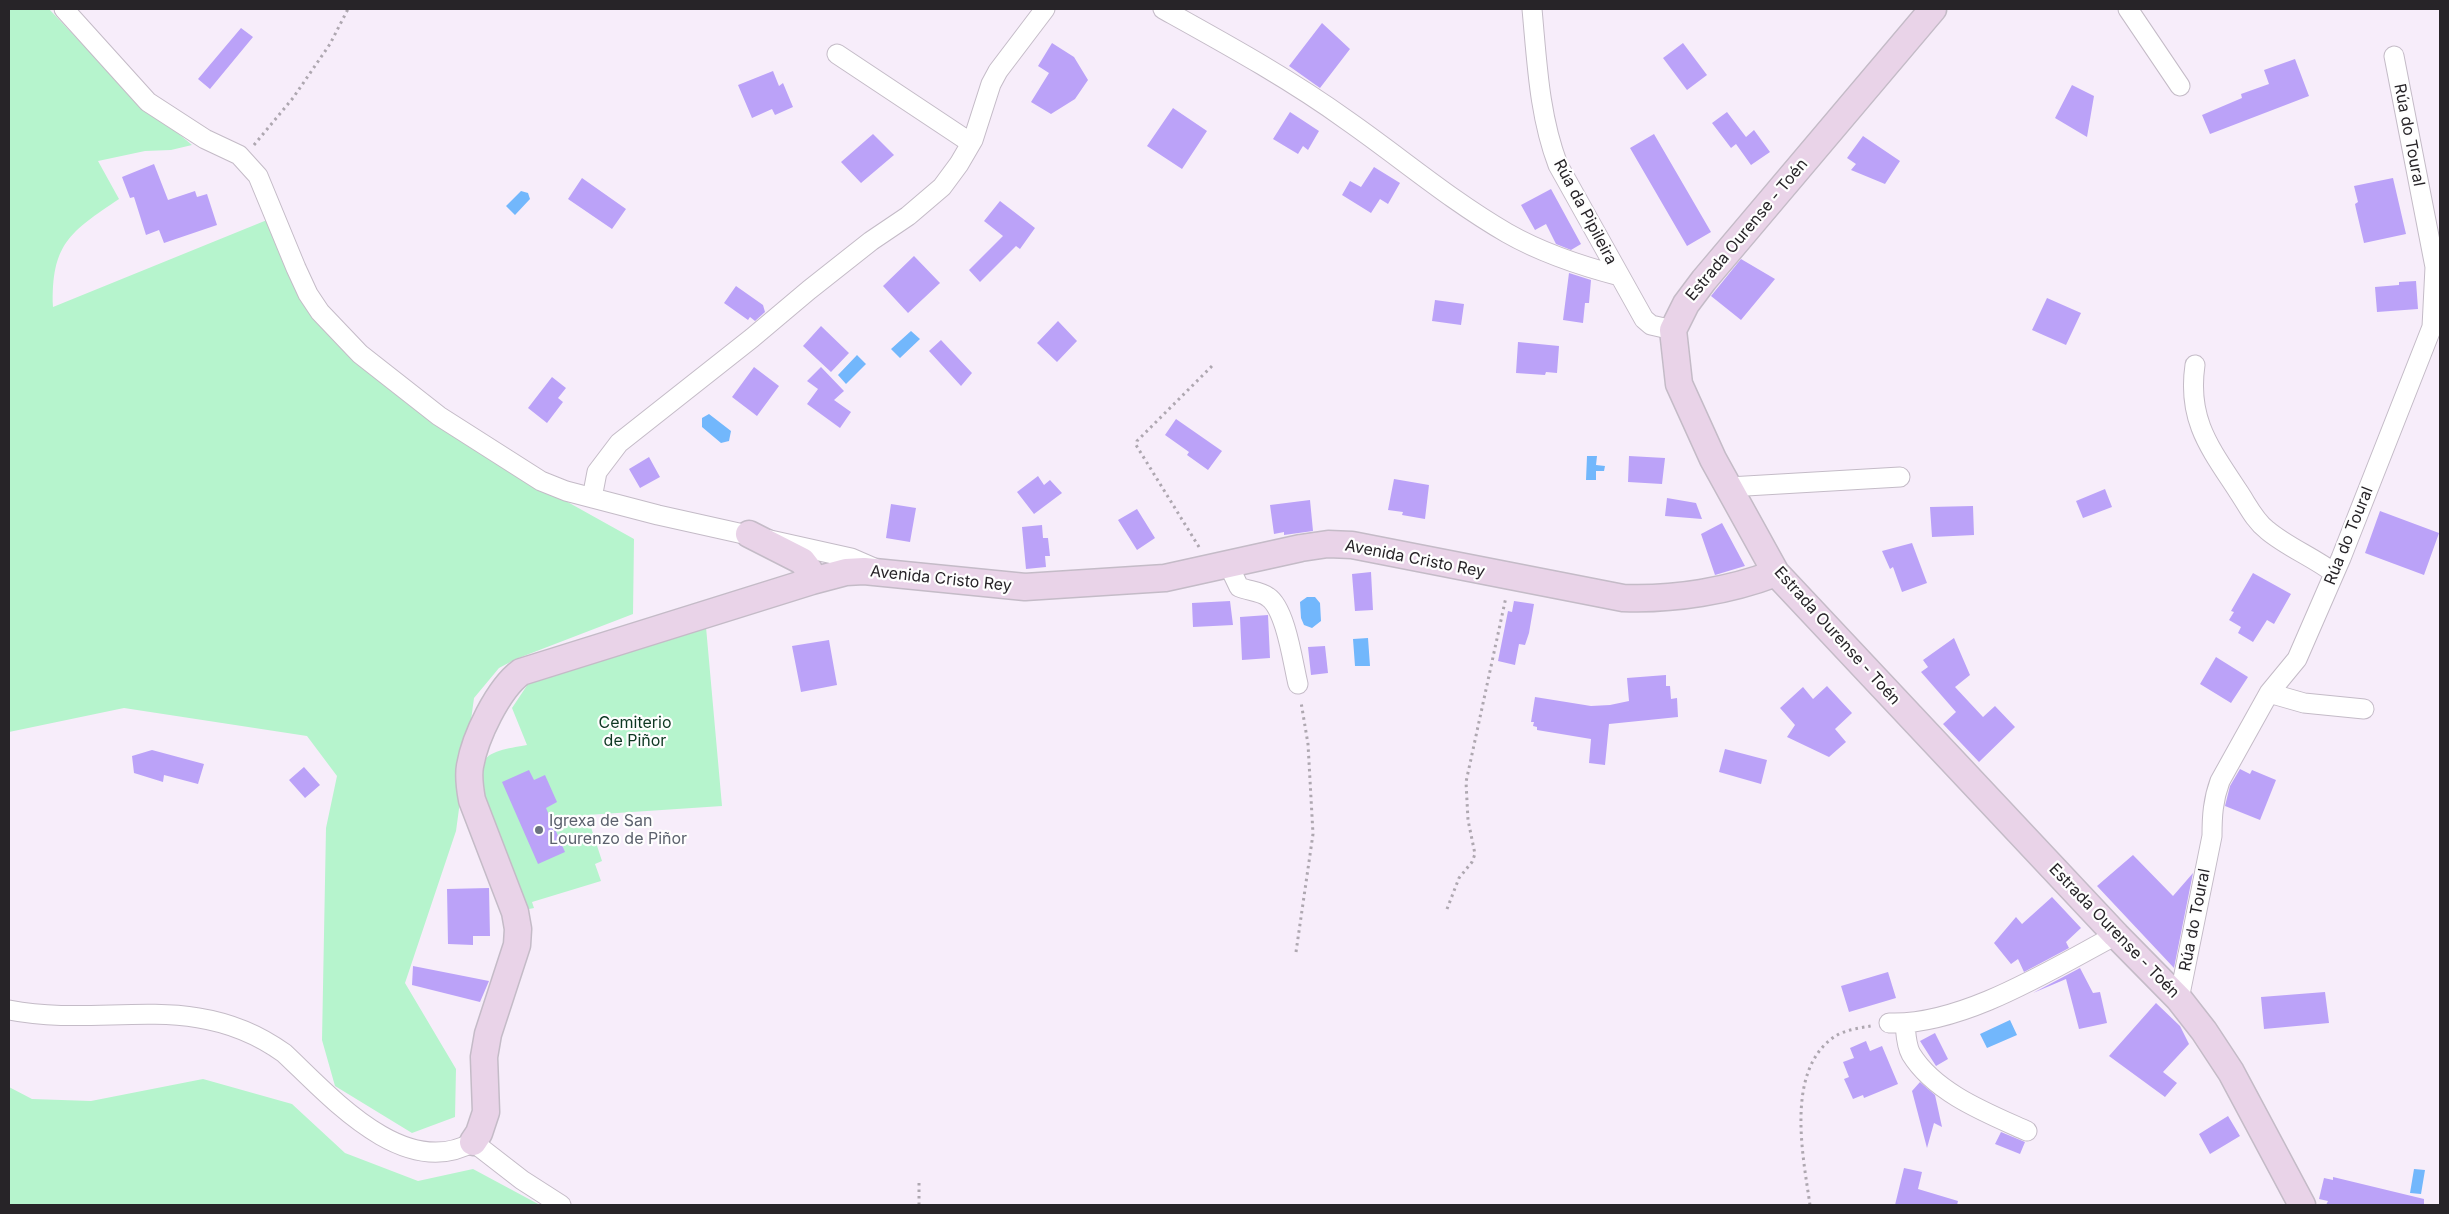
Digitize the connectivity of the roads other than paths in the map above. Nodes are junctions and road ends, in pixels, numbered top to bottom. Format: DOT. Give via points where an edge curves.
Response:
graph roads {
  1 [pos="64,9"];
  2 [pos="1045,9"];
  3 [pos="1163,9"];
  4 [pos="1532,9"];
  5 [pos="1933,9"];
  6 [pos="2128,9"];
  7 [pos="837,54"];
  8 [pos="2394,56"];
  9 [pos="2180,86"];
  10 [pos="971,143"];
  11 [pos="1620,276"];
  12 [pos="1672,330"];
  13 [pos="2195,365"];
  14 [pos="1900,477"];
  15 [pos="1729,487"];
  16 [pos="592,498"];
  17 [pos="749,534"];
  18 [pos="1217,566"];
  19 [pos="882,571"];
  20 [pos="1776,573"];
  21 [pos="2334,573"];
  22 [pos="812,581"];
  23 [pos="1298,684"];
  24 [pos="2269,693"];
  25 [pos="2364,709"];
  26 [pos="2116,935"];
  27 [pos="2179,999"];
  28 [pos="9,1010"];
  29 [pos="2027,1131"];
  30 [pos="473,1142"];
  31 [pos="562,1205"];
  32 [pos="2302,1205"];
  1 -- 16 [label="street" via="148,102 242,159 258,176 308,294 335,330 360,354 439,416 541,481 566,492"];
  2 -- 10 [label="street" via="998,71"];
  3 -- 11 [label="street" via="1342,116 1436,186 1508,234 1557,256"];
  4 -- 11 [label="street, Rúa da Pipileira" via="1540,95 1551,147 1567,184"];
  5 -- 12 [label="street, Estrada Ourense - Toén" via="1704,280"];
  6 -- 9 [label="street"];
  7 -- 10 [label="street"];
  8 -- 21 [label="street, Rúa do Toural" via="2434,259 2432,327"];
  10 -- 16 [label="street" via="942,187 930,198 845,261 618,443 597,472"];
  11 -- 12 [label="street, Rúa da Pipileira" via="1644,318 1651,325"];
  12 -- 15 [label="street, Estrada Ourense - Toén" via="1679,384 1694,422"];
  13 -- 21 [label="street" via="2195,401 2204,438 2251,512 2267,531"];
  14 -- 15 [label="street"];
  15 -- 20 [label="street, Estrada Ourense - Toén"];
  16 -- 17 [label="street"];
  17 -- 19 [label="street" via="851,558"];
  17 -- 22 [label="street" via="802,562"];
  18 -- 19 [label="street, Avenida Cristo Rey" via="1148,580 1025,588"];
  18 -- 20 [label="street, Avenida Cristo Rey" via="1300,548 1352,544 1601,595 1639,599 1734,587"];
  18 -- 23 [label="street" via="1239,587 1268,596 1276,606"];
  19 -- 22 [label="street, Avenida Cristo Rey" via="846,572"];
  20 -- 26 [label="street, Estrada Ourense - Toén"];
  21 -- 24 [label="street, Rúa do Toural" via="2297,659"];
  22 -- 30 [label="street, Avenida Cristo Rey" via="530,668 511,679 502,691 473,753 469,784 478,820 515,912 517,945 488,1034 484,1057 486,1112"];
  24 -- 25 [label="street" via="2304,703"];
  24 -- 27 [label="street, Rúa do Toural" via="2215,795 2212,836"];
  26 -- 27 [label="street, Estrada Ourense - Toén"];
  26 -- 29 [label="street" via="2025,983 1955,1014 1897,1023 1911,1054 1932,1077 1957,1096"];
  27 -- 32 [label="street, Estrada Ourense - Toén" via="2231,1072"];
  28 -- 30 [label="street" via="78,1016 164,1013 210,1019 271,1043 357,1121 392,1140 429,1152 445,1153 460,1150"];
  30 -- 31 [label="street" via="522,1180"];
}
